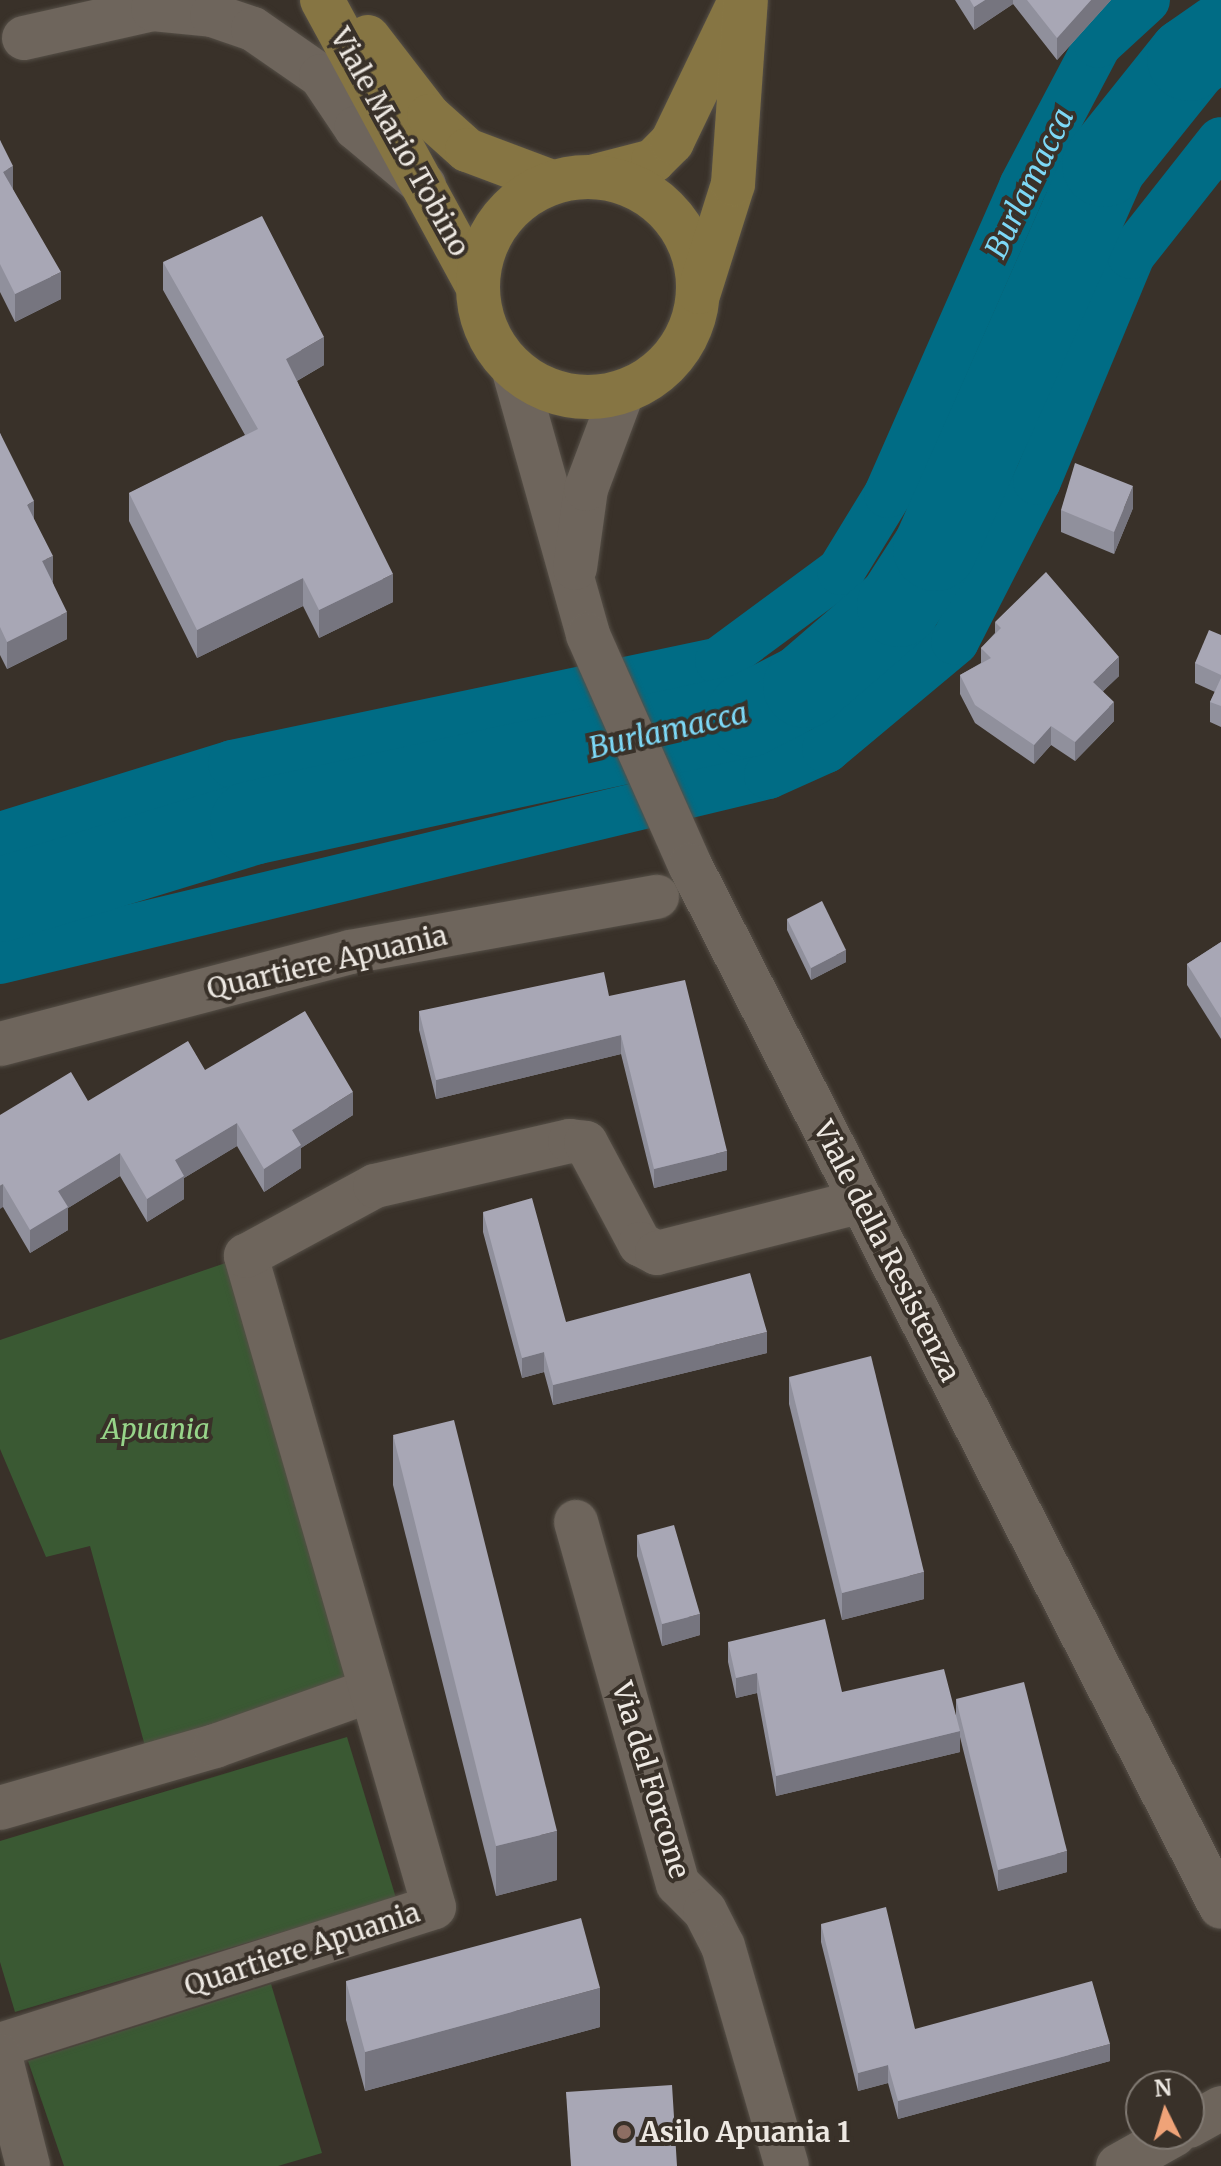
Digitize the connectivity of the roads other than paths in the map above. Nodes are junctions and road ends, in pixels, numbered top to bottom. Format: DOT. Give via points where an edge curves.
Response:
graph roads {
  1 [pos="109,0"];
  2 [pos="322,0"];
  3 [pos="339,0"];
  4 [pos="744,0"];
  5 [pos="12,44"];
  6 [pos="573,179"];
  7 [pos="426,187"];
  8 [pos="476,284"];
  9 [pos="699,292"];
  10 [pos="514,371"];
  11 [pos="622,393"];
  12 [pos="573,586"];
  13 [pos="657,897"];
  14 [pos="0,1044"];
  15 [pos="862,1201"];
  16 [pos="576,1522"];
  17 [pos="367,1692"];
  18 [pos="0,1808"];
  19 [pos="1221,1907"];
  20 [pos="0,2045"];
  21 [pos="0,2056"];
  22 [pos="1146,2150"];
  23 [pos="28,2166"];
  24 [pos="787,2166"];
  25 [pos="1118,2166"];
  1 -- 5 [label="street"];
  2 -- 7 [label="main road, Viale Mario Tobino"];
  3 -- 6 [label="main road, Viale Mario Tobino" via="454,139 510,171"];
  4 -- 6 [label="main road" via="672,142 653,161"];
  4 -- 9 [label="main road" via="733,184"];
  5 -- 7 [label="street" via="153,9 212,15 253,29 321,76 356,128"];
  6 -- 8 [label="main road" via="528,194 491,232"];
  6 -- 9 [label="main road" via="623,182 670,213 687,236"];
  7 -- 8 [label="main road, Viale Mario Tobino"];
  8 -- 10 [label="main road" via="489,336"];
  9 -- 11 [label="main road" via="676,355"];
  10 -- 11 [label="main road" via="547,391 584,398"];
  10 -- 12 [label="street, Viale della Resistenza"];
  11 -- 12 [label="street, Viale della Resistenza" via="586,489"];
  12 -- 15 [label="street, Viale della Resistenza" via="588,635 690,865"];
  13 -- 14 [label="street, Quartiere Apuania" via="350,952"];
  15 -- 17 [label="street, Quartiere Apuania" via="657,1253 640,1244 586,1143 570,1141 375,1186 246,1256"];
  15 -- 19 [label="street, Viale della Resistenza"];
  16 -- 24 [label="street, Via del Forcone" via="678,1884 705,1911 723,1946"];
  17 -- 18 [label="street" via="215,1746"];
  17 -- 20 [label="street, Quartiere Apuania" via="434,1907"];
  21 -- 23 [label="street"];
  22 -- 25 [label="street"];
}
